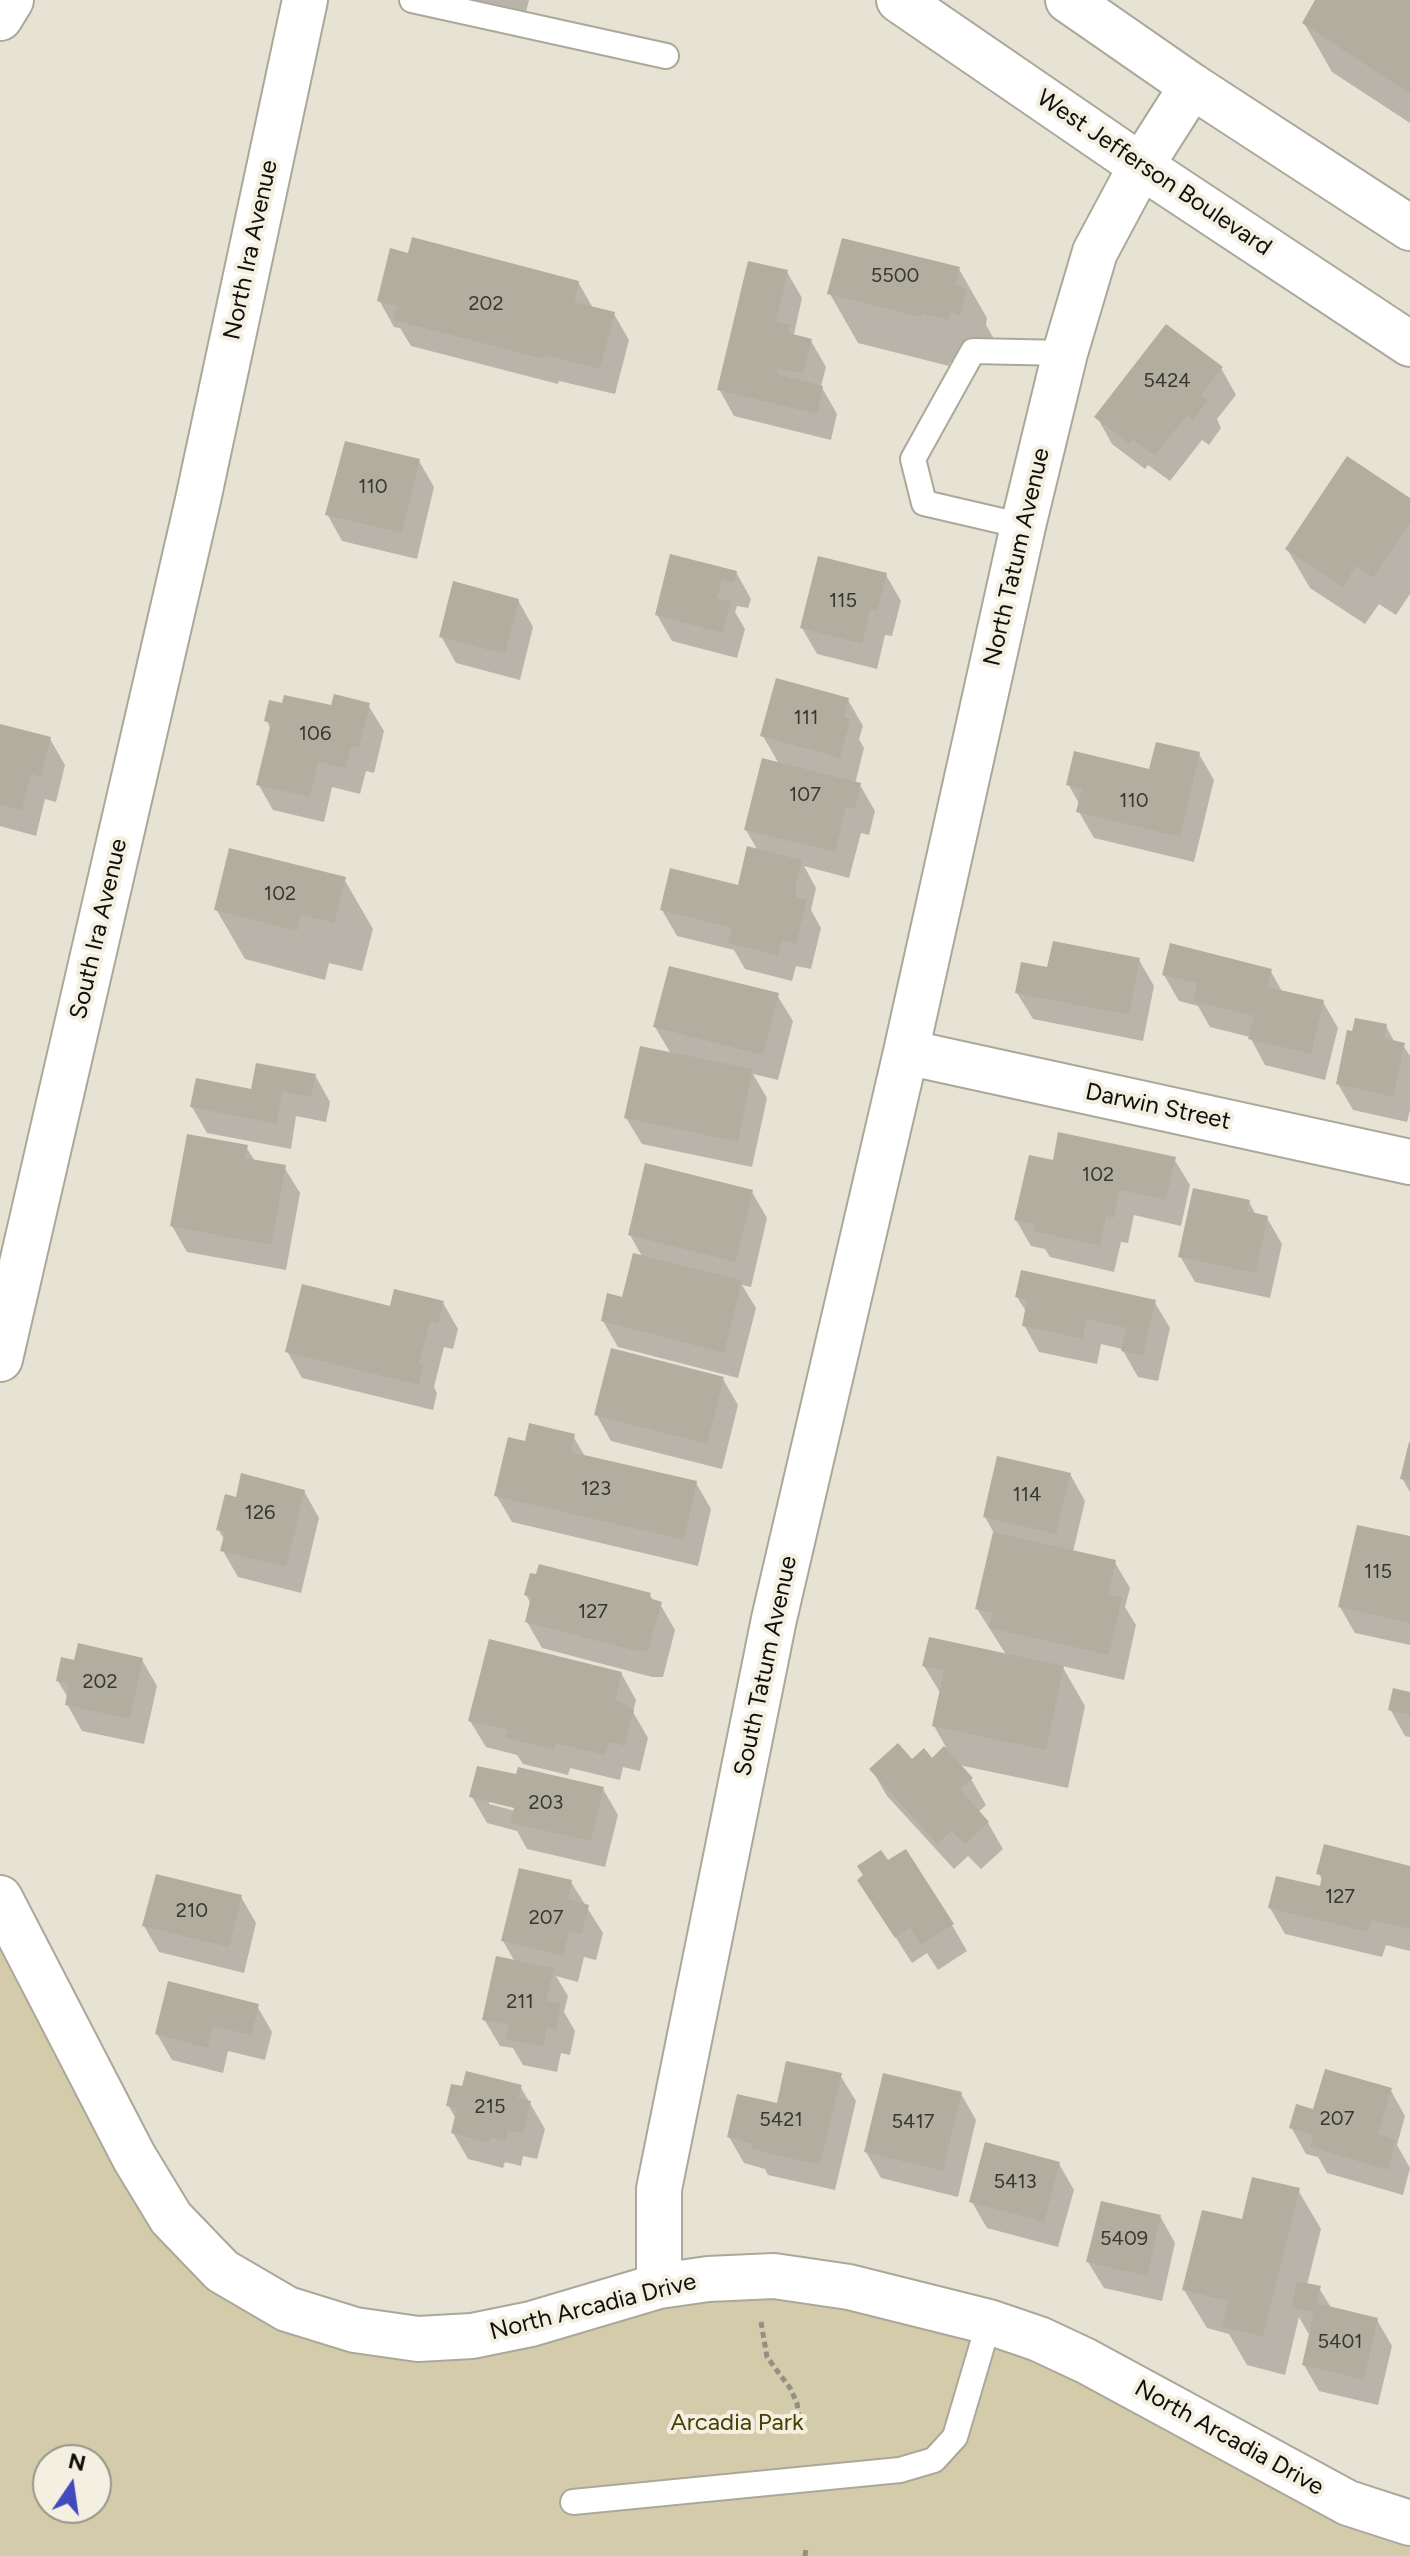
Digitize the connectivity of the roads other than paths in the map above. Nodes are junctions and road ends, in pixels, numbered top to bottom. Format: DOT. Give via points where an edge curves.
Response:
graph roads {
  1 [pos="11,0"];
  2 [pos="305,0"];
  3 [pos="412,0"];
  4 [pos="899,0"];
  5 [pos="1068,0"];
  6 [pos="0,18"];
  7 [pos="666,56"];
  8 [pos="1192,86"];
  9 [pos="1141,166"];
  10 [pos="1410,228"];
  11 [pos="1410,344"];
  12 [pos="1065,353"];
  13 [pos="198,500"];
  14 [pos="1023,526"];
  15 [pos="906,1052"];
  16 [pos="1410,1162"];
  17 [pos="0,1358"];
  18 [pos="0,1898"];
  19 [pos="659,2286"];
  20 [pos="989,2322"];
  21 [pos="573,2502"];
  22 [pos="1410,2523"];
  1 -- 6 [label="street"];
  2 -- 13 [label="street, North Ira Avenue"];
  3 -- 7 [label="lane"];
  4 -- 9 [label="street, West Jefferson Boulevard"];
  5 -- 8 [label="street"];
  8 -- 9 [label="street, North Tatum Avenue"];
  8 -- 10 [label="street"];
  9 -- 11 [label="street, West Jefferson Boulevard"];
  9 -- 12 [label="street, North Tatum Avenue" via="1095,252"];
  12 -- 14 [label="street, North Tatum Avenue"];
  12 -- 14 [label="lane" via="973,351 913,459 924,503"];
  13 -- 17 [label="street, South Ira Avenue"];
  14 -- 15 [label="street, North Tatum Avenue"];
  15 -- 16 [label="street, Darwin Street"];
  15 -- 19 [label="street, South Tatum Avenue" via="774,1619 665,2158 659,2189"];
  18 -- 19 [label="street, North Arcadia Drive" via="134,2157 171,2218 222,2271 287,2309 355,2330 418,2339 472,2336 531,2324"];
  19 -- 20 [label="street, North Arcadia Drive" via="774,2276 849,2287"];
  20 -- 21 [label="lane" via="955,2437 934,2460 900,2470"];
  20 -- 22 [label="street, North Arcadia Drive" via="1086,2361 1348,2503"];
}
